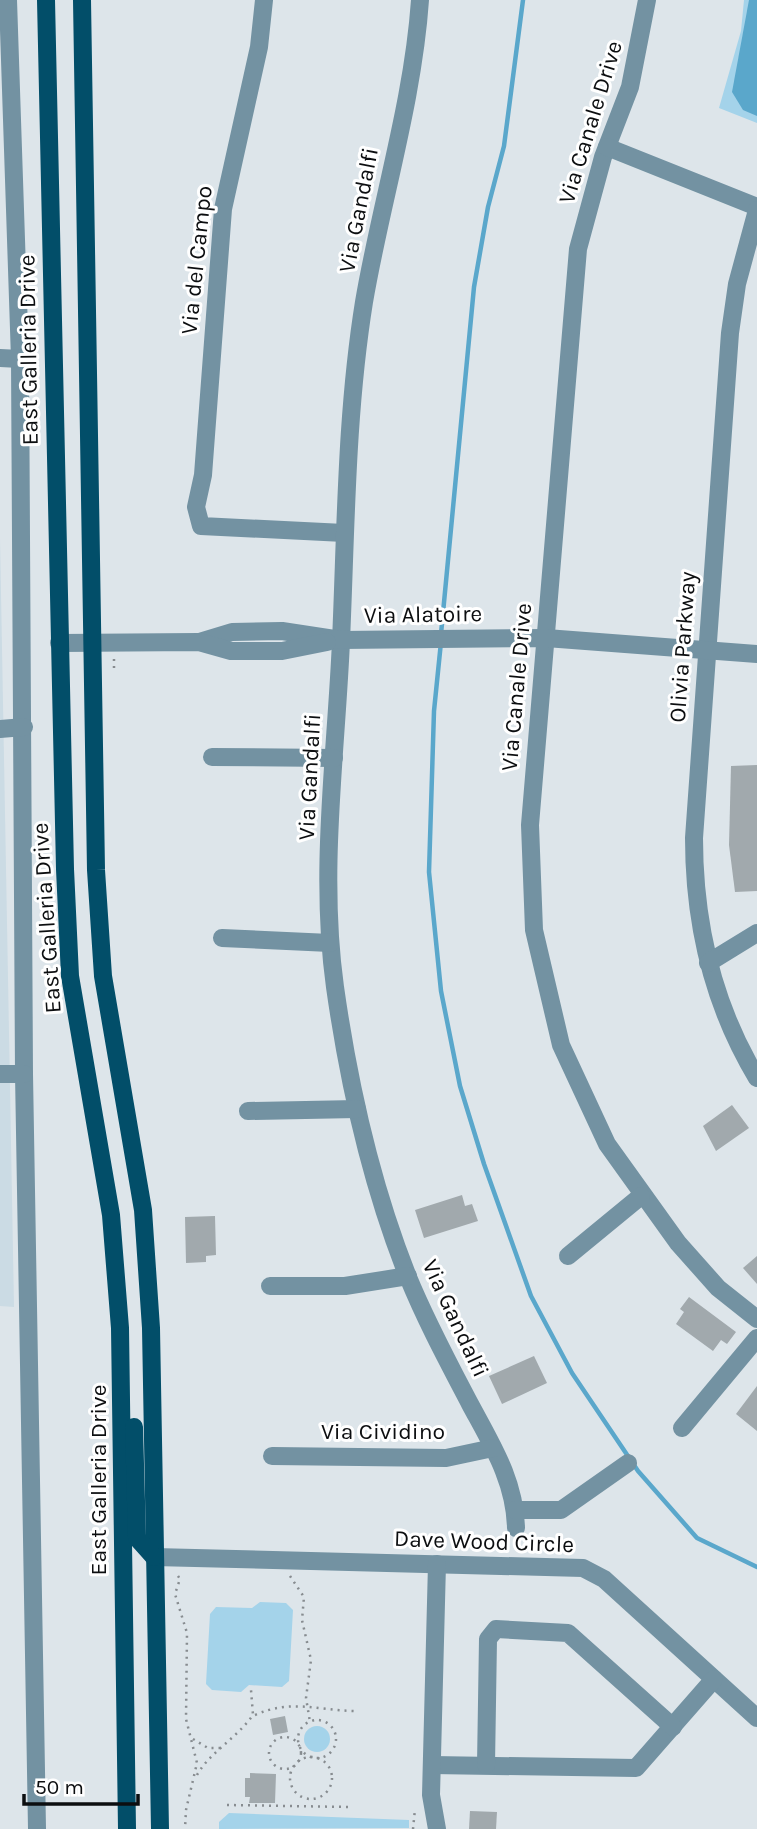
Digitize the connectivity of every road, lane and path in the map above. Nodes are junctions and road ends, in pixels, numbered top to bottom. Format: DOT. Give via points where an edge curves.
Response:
graph roads {
  1 [pos="8,0"];
  2 [pos="46,0"];
  3 [pos="82,0"];
  4 [pos="264,0"];
  5 [pos="420,0"];
  6 [pos="647,0"];
  7 [pos="607,147"];
  8 [pos="757,208"];
  9 [pos="0,358"];
  10 [pos="20,359"];
  11 [pos="344,533"];
  12 [pos="546,638"];
  13 [pos="341,640"];
  14 [pos="59,643"];
  15 [pos="90,643"];
  16 [pos="705,650"];
  17 [pos="757,654"];
  18 [pos="24,727"];
  19 [pos="0,729"];
  20 [pos="212,757"];
  21 [pos="334,758"];
  22 [pos="757,933"];
  23 [pos="222,938"];
  24 [pos="330,943"];
  25 [pos="708,963"];
  26 [pos="0,1074"];
  27 [pos="24,1074"];
  28 [pos="757,1078"];
  29 [pos="358,1109"];
  30 [pos="248,1111"];
  31 [pos="642,1196"];
  32 [pos="568,1256"];
  33 [pos="408,1276"];
  34 [pos="270,1286"];
  35 [pos="757,1319"];
  36 [pos="757,1338"];
  37 [pos="122,1368"];
  38 [pos="682,1429"];
  39 [pos="493,1448"];
  40 [pos="272,1456"];
  41 [pos="628,1463"];
  42 [pos="516,1510"];
  43 [pos="516,1528"];
  44 [pos="154,1557"];
  45 [pos="437,1564"];
  46 [pos="288,1574"];
  47 [pos="178,1577"];
  48 [pos="713,1679"];
  49 [pos="251,1690"];
  50 [pos="307,1706"];
  51 [pos="354,1711"];
  52 [pos="253,1715"];
  53 [pos="757,1718"];
  54 [pos="310,1722"];
  55 [pos="673,1727"];
  56 [pos="191,1738"];
  57 [pos="298,1745"];
  58 [pos="222,1748"];
  59 [pos="317,1758"];
  60 [pos="432,1765"];
  61 [pos="486,1765"];
  62 [pos="293,1768"];
  63 [pos="195,1779"];
  64 [pos="309,1799"];
  65 [pos="228,1805"];
  66 [pos="309,1806"];
  67 [pos="350,1807"];
  68 [pos="415,1809"];
  69 [pos="37,1829"];
  70 [pos="127,1829"];
  71 [pos="160,1829"];
  72 [pos="185,1829"];
  73 [pos="413,1829"];
  74 [pos="437,1829"];
  1 -- 10 [label="street"];
  2 -- 14 [label="main road, East Galleria Drive"];
  3 -- 15 [label="main road"];
  4 -- 11 [label="street, Via del Campo" via="259,47 223,209 203,475 196,508 201,526"];
  5 -- 11 [label="street, Via Gandalfi" via="364,304"];
  6 -- 7 [label="street, Via Canale Drive" via="630,88"];
  7 -- 8 [label="street"];
  7 -- 12 [label="street, Via Canale Drive" via="578,250"];
  8 -- 16 [label="street, Olivia Parkway" via="730,332"];
  9 -- 10 [label="street"];
  10 -- 18 [label="street"];
  11 -- 13 [label="street, Via Gandalfi"];
  12 -- 13 [label="street, Via Alatoire"];
  12 -- 16 [label="street, Via Alatoire"];
  12 -- 31 [label="street, Via Canale Drive" via="530,825 534,930 561,1045 607,1144"];
  13 -- 15 [label="street, Via Alatoire" via="282,651 231,651 199,642"];
  13 -- 21 [label="street, Via Gandalfi"];
  14 -- 15 [label="street, Via Alatoire"];
  14 -- 37 [label="main road, East Galleria Drive" via="70,976 111,1215"];
  15 -- 44 [label="main road" via="103,976 143,1210 151,1328"];
  16 -- 17 [label="street, Via Alatoire"];
  16 -- 25 [label="street, Olivia Parkway" via="694,860"];
  18 -- 19 [label="street"];
  18 -- 27 [label="street"];
  20 -- 21 [label="street"];
  21 -- 24 [label="street, Via Gandalfi"];
  22 -- 25 [label="street"];
  23 -- 24 [label="street"];
  24 -- 29 [label="street, Via Gandalfi"];
  25 -- 28 [label="street, Olivia Parkway" via="731,1027"];
  26 -- 27 [label="street"];
  27 -- 69 [label="street"];
  29 -- 30 [label="street"];
  29 -- 33 [label="street, Via Gandalfi" via="382,1209"];
  31 -- 32 [label="street"];
  31 -- 35 [label="street, Via Canale Drive" via="718,1288"];
  33 -- 34 [label="street" via="345,1286"];
  33 -- 39 [label="street, Via Gandalfi"];
  36 -- 38 [label="street"];
  37 -- 44 [label="main road" via="133,1389 137,1538"];
  37 -- 70 [label="main road, East Galleria Drive"];
  39 -- 40 [label="street, Via Cividino" via="446,1458"];
  39 -- 42 [label="street, Via Gandalfi" via="505,1469"];
  41 -- 42 [label="street" via="561,1510"];
  42 -- 43 [label="street, Via Gandalfi"];
  44 -- 45 [label="street, Dave Wood Circle"];
  44 -- 71 [label="main road"];
  45 -- 48 [label="street, Dave Wood Circle" via="583,1568 604,1579"];
  45 -- 60 [label="street"];
  46 -- 50 [label="path" via="304,1597 302,1620 311,1660"];
  47 -- 56 [label="path" via="174,1594 187,1633 186,1719"];
  48 -- 53 [label="street, Dave Wood Circle"];
  48 -- 55 [label="street"];
  49 -- 52 [label="path"];
  50 -- 51 [label="path"];
  50 -- 52 [label="path" via="282,1705"];
  50 -- 54 [label="path"];
  52 -- 58 [label="path"];
  54 -- 57 [label="path" via="299,1732"];
  54 -- 59 [label="path" via="327,1723 337,1739 329,1755"];
  55 -- 61 [label="street" via="636,1768"];
  55 -- 61 [label="street" via="569,1633 496,1629 488,1639"];
  56 -- 58 [label="path" via="208,1748"];
  56 -- 63 [label="path" via="197,1756"];
  57 -- 59 [label="path" via="305,1755"];
  57 -- 62 [label="path" via="302,1755"];
  57 -- 62 [label="path" via="286,1736 269,1748 276,1767"];
  58 -- 63 [label="path"];
  59 -- 62 [label="path" via="298,1760"];
  59 -- 64 [label="path" via="328,1766 331,1785 322,1796"];
  60 -- 61 [label="street"];
  60 -- 74 [label="street"];
  62 -- 64 [label="path" via="293,1787"];
  63 -- 72 [label="path"];
  64 -- 66 [label="path"];
  65 -- 66 [label="path"];
  66 -- 67 [label="path"];
  68 -- 73 [label="path"];
}
